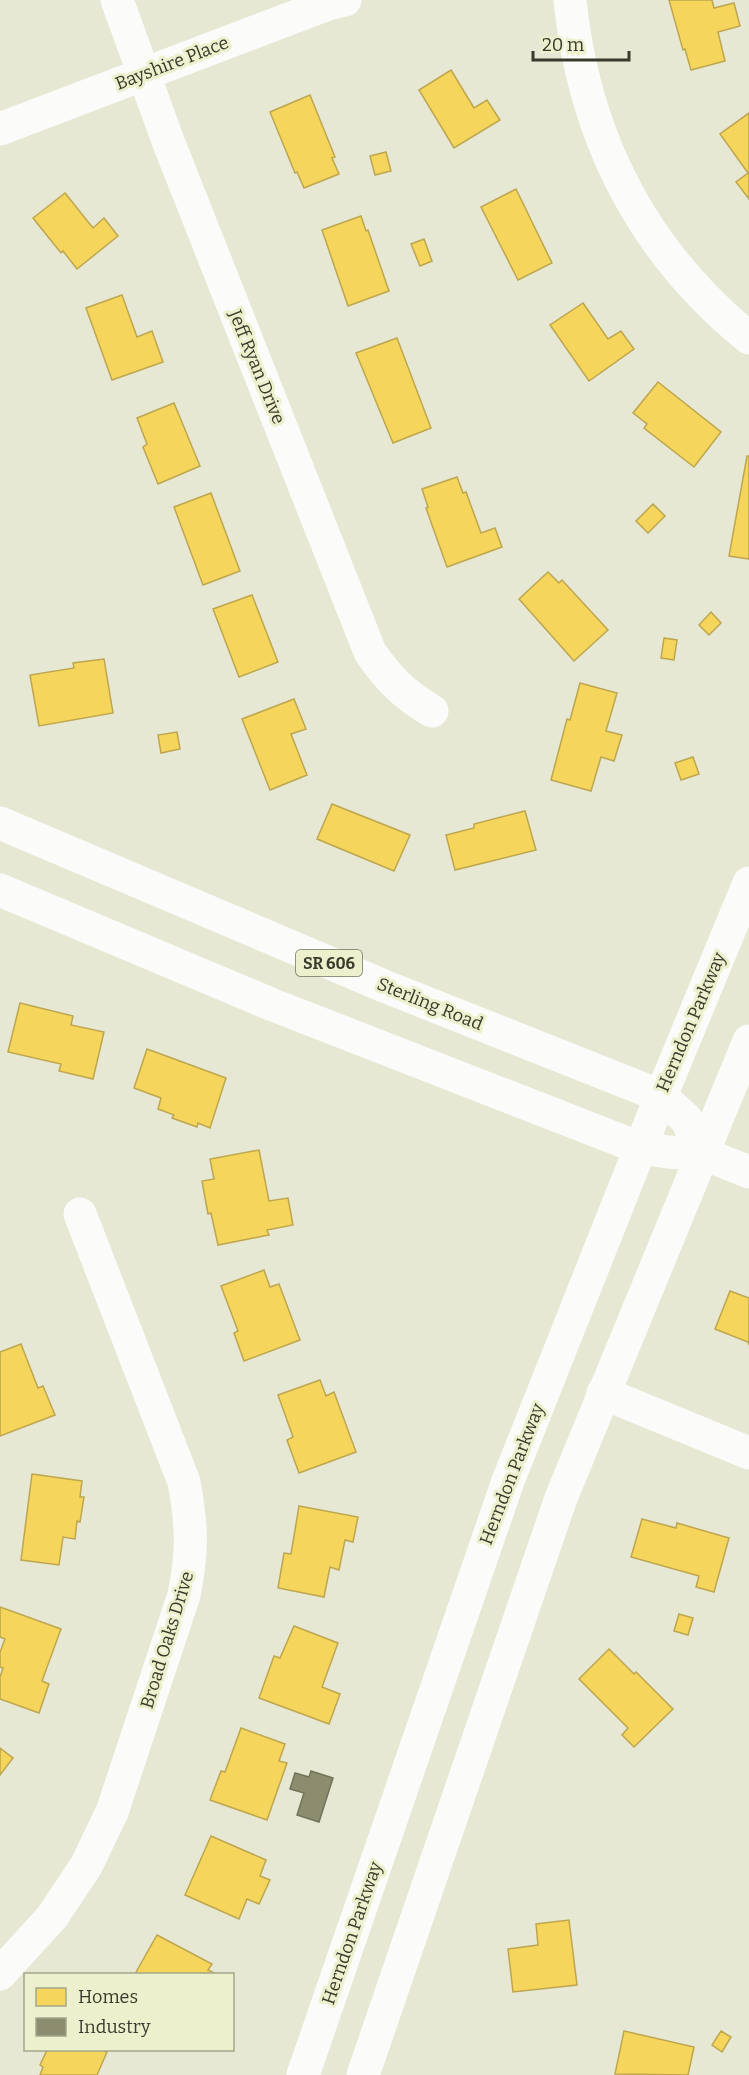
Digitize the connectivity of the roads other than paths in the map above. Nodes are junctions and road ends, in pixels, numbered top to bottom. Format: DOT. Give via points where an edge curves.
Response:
graph roads {
  1 [pos="117,0"];
  2 [pos="345,0"];
  3 [pos="570,0"];
  4 [pos="145,74"];
  5 [pos="0,129"];
  6 [pos="749,339"];
  7 [pos="432,711"];
  8 [pos="0,824"];
  9 [pos="749,883"];
  10 [pos="0,890"];
  11 [pos="749,1041"];
  12 [pos="661,1096"];
  13 [pos="640,1148"];
  14 [pos="704,1154"];
  15 [pos="749,1172"];
  16 [pos="80,1214"];
  17 [pos="603,1393"];
  18 [pos="749,1453"];
  19 [pos="0,1974"];
  20 [pos="303,2075"];
  21 [pos="363,2075"];
  1 -- 4 [label="main road, Jeff Ryan Drive"];
  2 -- 4 [label="main road, Bayshire Place"];
  3 -- 6 [label="main road" via="574,42 589,104 609,159 640,216 679,270 721,316"];
  4 -- 5 [label="main road, Bayshire Place"];
  4 -- 7 [label="main road, Jeff Ryan Drive" via="370,652 388,678"];
  8 -- 12 [label="main road, Sterling Road / SR 606" via="373,981"];
  9 -- 12 [label="main road, Herndon Parkway"];
  10 -- 13 [label="main road" via="273,1005"];
  11 -- 14 [label="main road"];
  12 -- 13 [label="main road, Herndon Parkway"];
  12 -- 14 [label="main road, Sterling Road / SR 606" via="686,1119"];
  13 -- 14 [label="main road"];
  13 -- 20 [label="main road, Herndon Parkway" via="508,1481"];
  14 -- 15 [label="main road"];
  14 -- 17 [label="main road"];
  16 -- 19 [label="main road, Broad Oaks Drive" via="184,1482 191,1521 190,1562 184,1595 112,1812 86,1866 52,1917"];
  17 -- 18 [label="main road"];
  17 -- 21 [label="main road" via="561,1498"];
}
